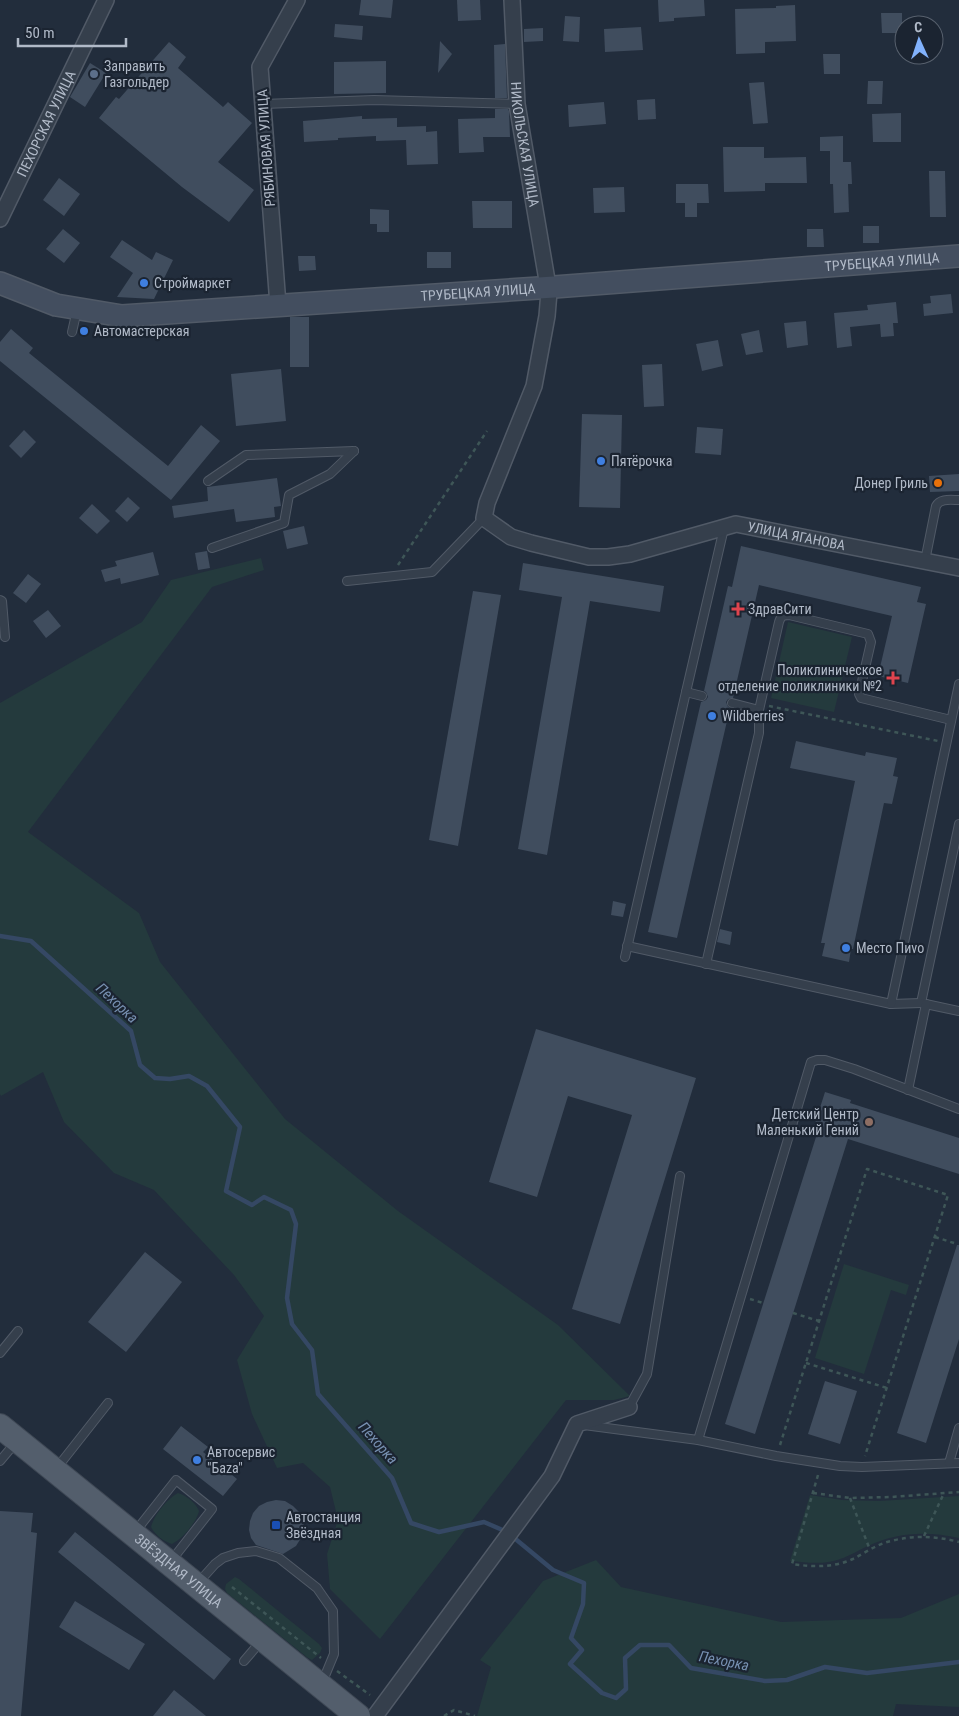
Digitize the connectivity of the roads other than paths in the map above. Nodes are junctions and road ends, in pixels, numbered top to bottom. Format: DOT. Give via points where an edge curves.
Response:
graph roads {
  1 [pos="106,0"];
  2 [pos="297,0"];
  3 [pos="512,0"];
  4 [pos="263,104"];
  5 [pos="517,104"];
  6 [pos="0,219"];
  7 [pos="959,256"];
  8 [pos="0,283"];
  9 [pos="549,287"];
  10 [pos="278,305"];
  11 [pos="77,308"];
  12 [pos="72,332"];
  13 [pos="208,481"];
  14 [pos="959,500"];
  15 [pos="484,518"];
  16 [pos="724,527"];
  17 [pos="212,548"];
  18 [pos="924,561"];
  19 [pos="959,568"];
  20 [pos="347,581"];
  21 [pos="0,600"];
  22 [pos="5,637"];
  23 [pos="959,684"];
  24 [pos="686,692"];
  25 [pos="702,696"];
  26 [pos="732,703"];
  27 [pos="759,707"];
  28 [pos="951,720"];
  29 [pos="959,824"];
  30 [pos="627,946"];
  31 [pos="625,957"];
  32 [pos="706,964"];
  33 [pos="891,1004"];
  34 [pos="924,1004"];
  35 [pos="959,1011"];
  36 [pos="908,1090"];
  37 [pos="959,1110"];
  38 [pos="680,1176"];
  39 [pos="18,1331"];
  40 [pos="0,1353"];
  41 [pos="108,1403"];
  42 [pos="629,1407"];
  43 [pos="577,1424"];
  44 [pos="959,1428"];
  45 [pos="9,1433"];
  46 [pos="698,1440"];
  47 [pos="0,1461"];
  48 [pos="948,1463"];
  49 [pos="959,1463"];
  50 [pos="55,1470"];
  51 [pos="134,1534"];
  52 [pos="170,1563"];
  53 [pos="203,1577"];
  54 [pos="263,1639"];
  55 [pos="244,1661"];
  56 [pos="326,1676"];
  57 [pos="358,1716"];
  58 [pos="375,1716"];
  1 -- 6 [label="street, ПЕХОРСКАЯ УЛИЦА"];
  2 -- 4 [label="street, РЯБИНОВАЯ УЛИЦА" via="260,67"];
  3 -- 5 [label="street, НИКОЛЬСКАЯ УЛИЦА"];
  4 -- 5 [label="lane" via="374,100"];
  4 -- 10 [label="street, РЯБИНОВАЯ УЛИЦА"];
  5 -- 9 [label="street, НИКОЛЬСКАЯ УЛИЦА"];
  7 -- 9 [label="main road, ТРУБЕЦКАЯ УЛИЦА"];
  8 -- 11 [label="main road, ТРУБЕЦКАЯ УЛИЦА" via="56,304"];
  9 -- 10 [label="main road, ТРУБЕЦКАЯ УЛИЦА"];
  9 -- 15 [label="street, НИКОЛЬСКАЯ УЛИЦА" via="534,386 487,503"];
  10 -- 11 [label="main road, ТРУБЕЦКАЯ УЛИЦА" via="122,316"];
  11 -- 12 [label="lane"];
  13 -- 17 [label="lane" via="246,455 354,451 330,474 289,495 284,522"];
  14 -- 18 [label="lane" via="938,502"];
  15 -- 16 [label="street, УЛИЦА ЯГАНОВА" via="511,537 589,557 630,554"];
  15 -- 20 [label="lane" via="432,572"];
  16 -- 18 [label="street, УЛИЦА ЯГАНОВА" via="744,525"];
  16 -- 24 [label="lane"];
  18 -- 19 [label="street, УЛИЦА ЯГАНОВА"];
  21 -- 22 [label="lane"];
  23 -- 28 [label="lane"];
  24 -- 25 [label="lane"];
  24 -- 30 [label="lane"];
  26 -- 27 [label="lane"];
  27 -- 28 [label="lane" via="780,618 789,616 868,634 871,642 859,694 862,698"];
  27 -- 32 [label="lane" via="759,733"];
  28 -- 33 [label="lane"];
  29 -- 34 [label="lane"];
  30 -- 31 [label="lane"];
  30 -- 32 [label="lane"];
  32 -- 33 [label="lane"];
  33 -- 34 [label="lane"];
  34 -- 35 [label="lane"];
  34 -- 36 [label="lane"];
  36 -- 37 [label="lane"];
  36 -- 46 [label="lane" via="825,1060 811,1062"];
  38 -- 42 [label="lane" via="647,1374"];
  39 -- 40 [label="lane"];
  41 -- 50 [label="lane"];
  42 -- 43 [label="street"];
  43 -- 46 [label="lane"];
  43 -- 58 [label="street" via="552,1476"];
  44 -- 48 [label="lane"];
  45 -- 47 [label="lane"];
  45 -- 50 [label="main road, ЗВЁЗДНАЯ УЛИЦА"];
  46 -- 48 [label="lane" via="776,1456 862,1467"];
  48 -- 49 [label="lane"];
  50 -- 51 [label="main road, ЗВЁЗДНАЯ УЛИЦА"];
  51 -- 52 [label="main road, ЗВЁЗДНАЯ УЛИЦА"];
  51 -- 52 [label="lane" via="176,1480 212,1509"];
  52 -- 53 [label="main road, ЗВЁЗДНАЯ УЛИЦА"];
  53 -- 54 [label="main road, ЗВЁЗДНАЯ УЛИЦА"];
  53 -- 56 [label="lane" via="223,1558 256,1551 279,1558 317,1588 333,1611 334,1654"];
  54 -- 55 [label="lane"];
  54 -- 56 [label="main road, ЗВЁЗДНАЯ УЛИЦА"];
  56 -- 57 [label="main road, ЗВЁЗДНАЯ УЛИЦА"];
}
